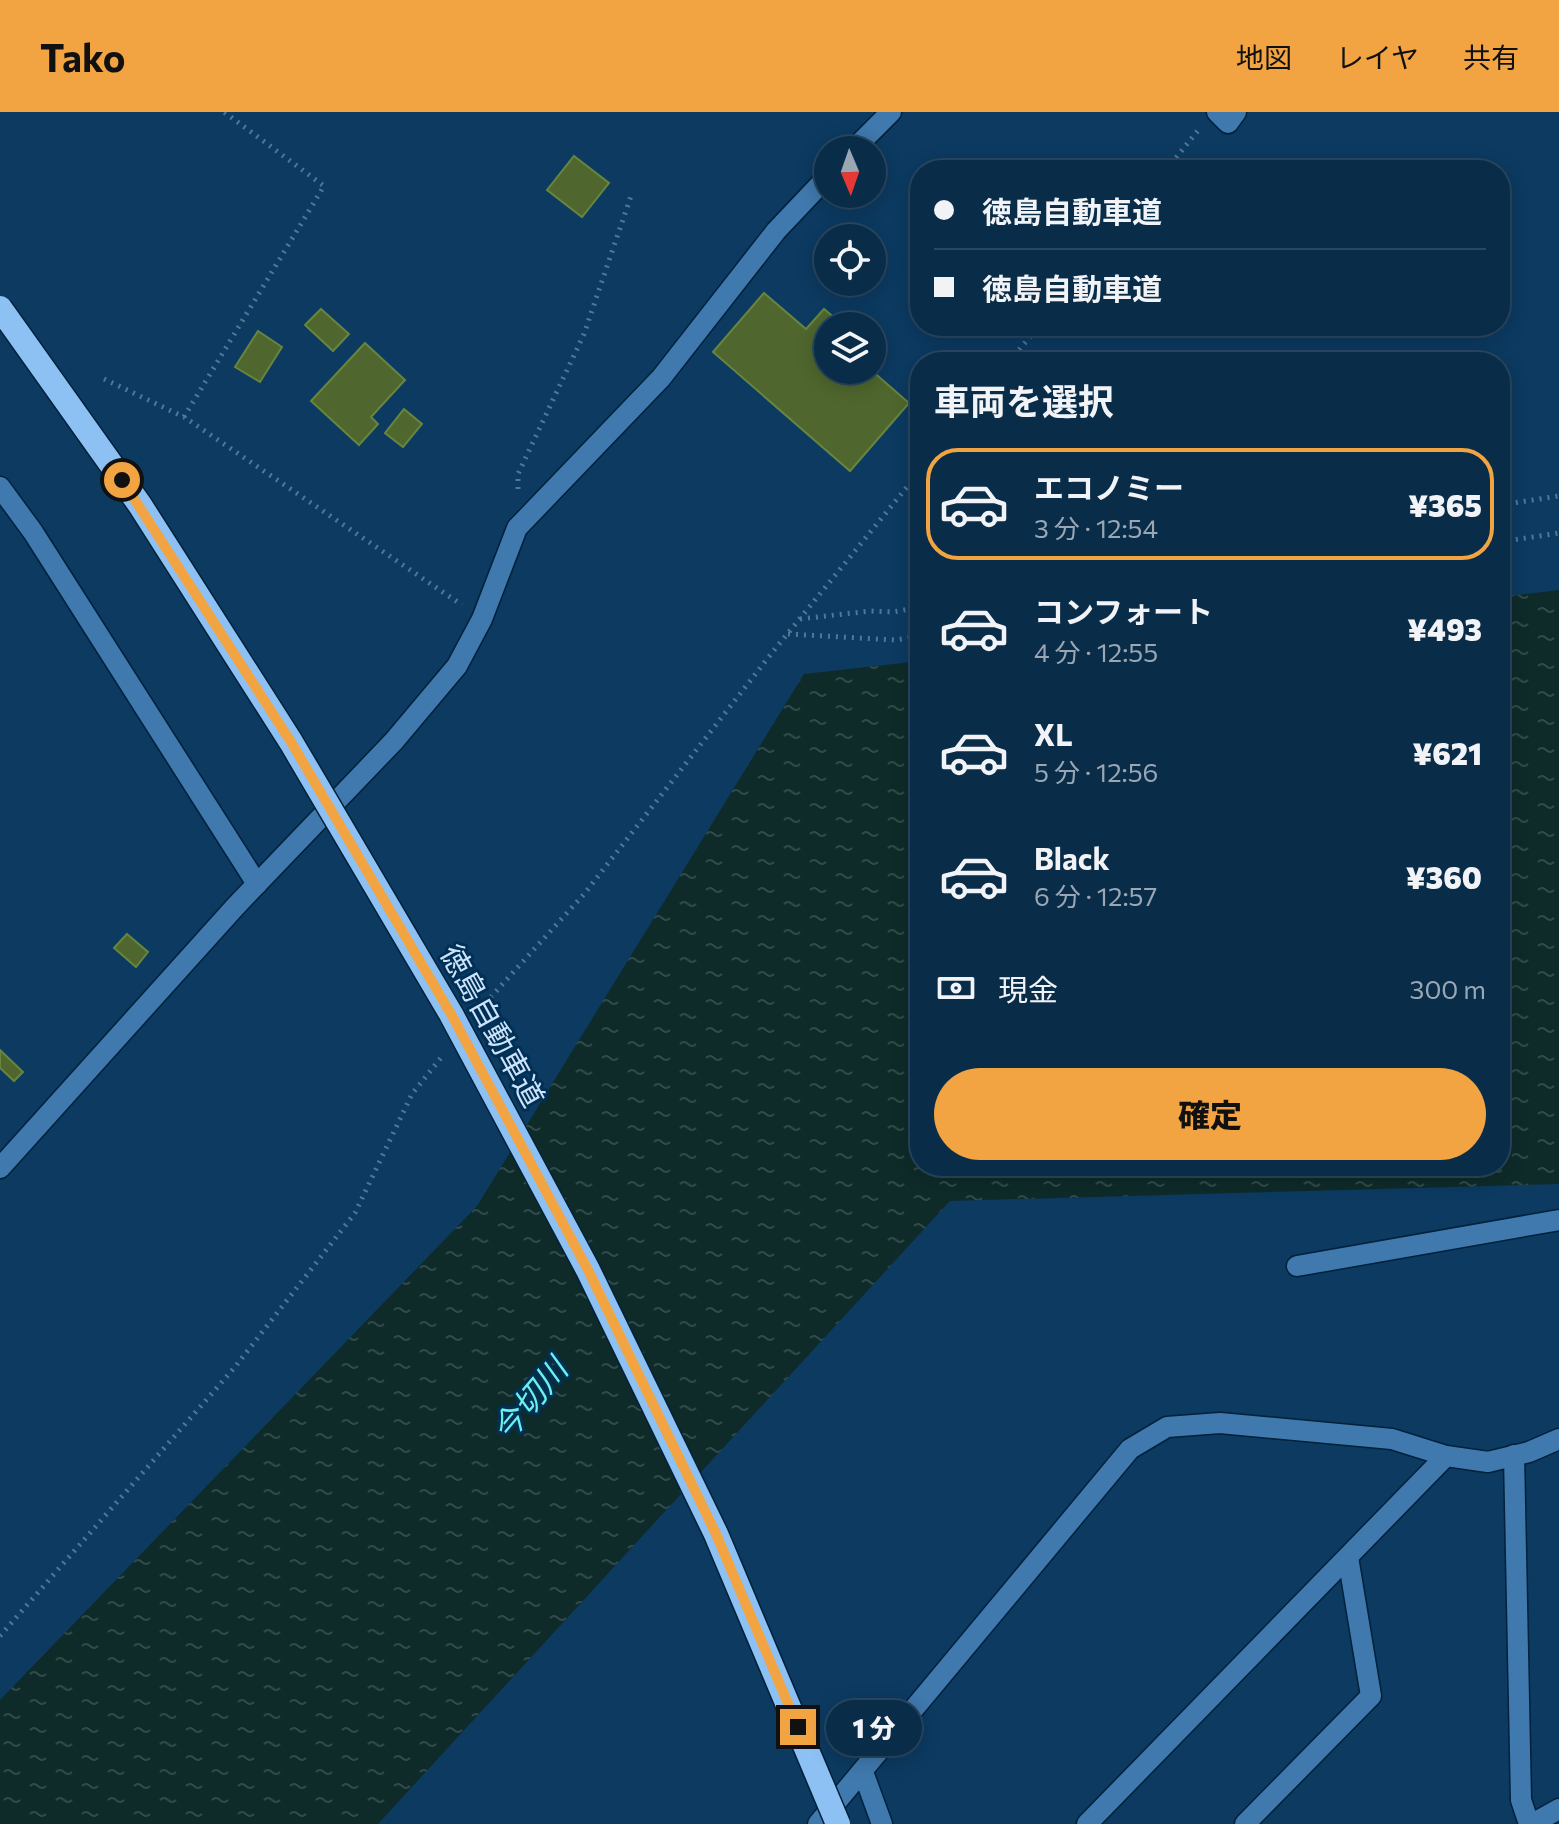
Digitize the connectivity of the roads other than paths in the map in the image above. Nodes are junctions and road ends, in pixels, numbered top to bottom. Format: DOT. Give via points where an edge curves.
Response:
graph roads {
  1 [pos="891,112"];
  2 [pos="1236,112"];
  3 [pos="1211,118"];
  4 [pos="867,136"];
  5 [pos="814,191"];
  6 [pos="0,308"];
  7 [pos="0,487"];
  8 [pos="257,884"];
  9 [pos="0,1168"];
  10 [pos="1559,1220"];
  11 [pos="1297,1266"];
  12 [pos="1559,1439"];
  13 [pos="1514,1455"];
  14 [pos="1446,1456"];
  15 [pos="1348,1557"];
  16 [pos="863,1772"];
  17 [pos="1559,1809"];
  18 [pos="818,1824"];
  19 [pos="838,1824"];
  20 [pos="882,1824"];
  21 [pos="1087,1824"];
  22 [pos="1245,1824"];
  23 [pos="1530,1824"];
  1 -- 4 [label="street"];
  2 -- 3 [label="street" via="1228,123"];
  5 -- 8 [label="street" via="661,378 517,528 482,619 457,666 394,741"];
  6 -- 19 [label="highway, 徳島自動車道, bridge" via="140,505 291,742 451,1014 588,1270 716,1534"];
  7 -- 8 [label="street"];
  8 -- 9 [label="street"];
  10 -- 11 [label="street"];
  12 -- 13 [label="street"];
  13 -- 14 [label="street" via="1488,1462"];
  13 -- 23 [label="street" via="1521,1800"];
  14 -- 15 [label="street"];
  14 -- 16 [label="street" via="1392,1439 1220,1423 1167,1427 1130,1449"];
  15 -- 21 [label="street"];
  15 -- 22 [label="street" via="1371,1696"];
  16 -- 18 [label="street"];
  16 -- 20 [label="street"];
  17 -- 23 [label="street"];
}
